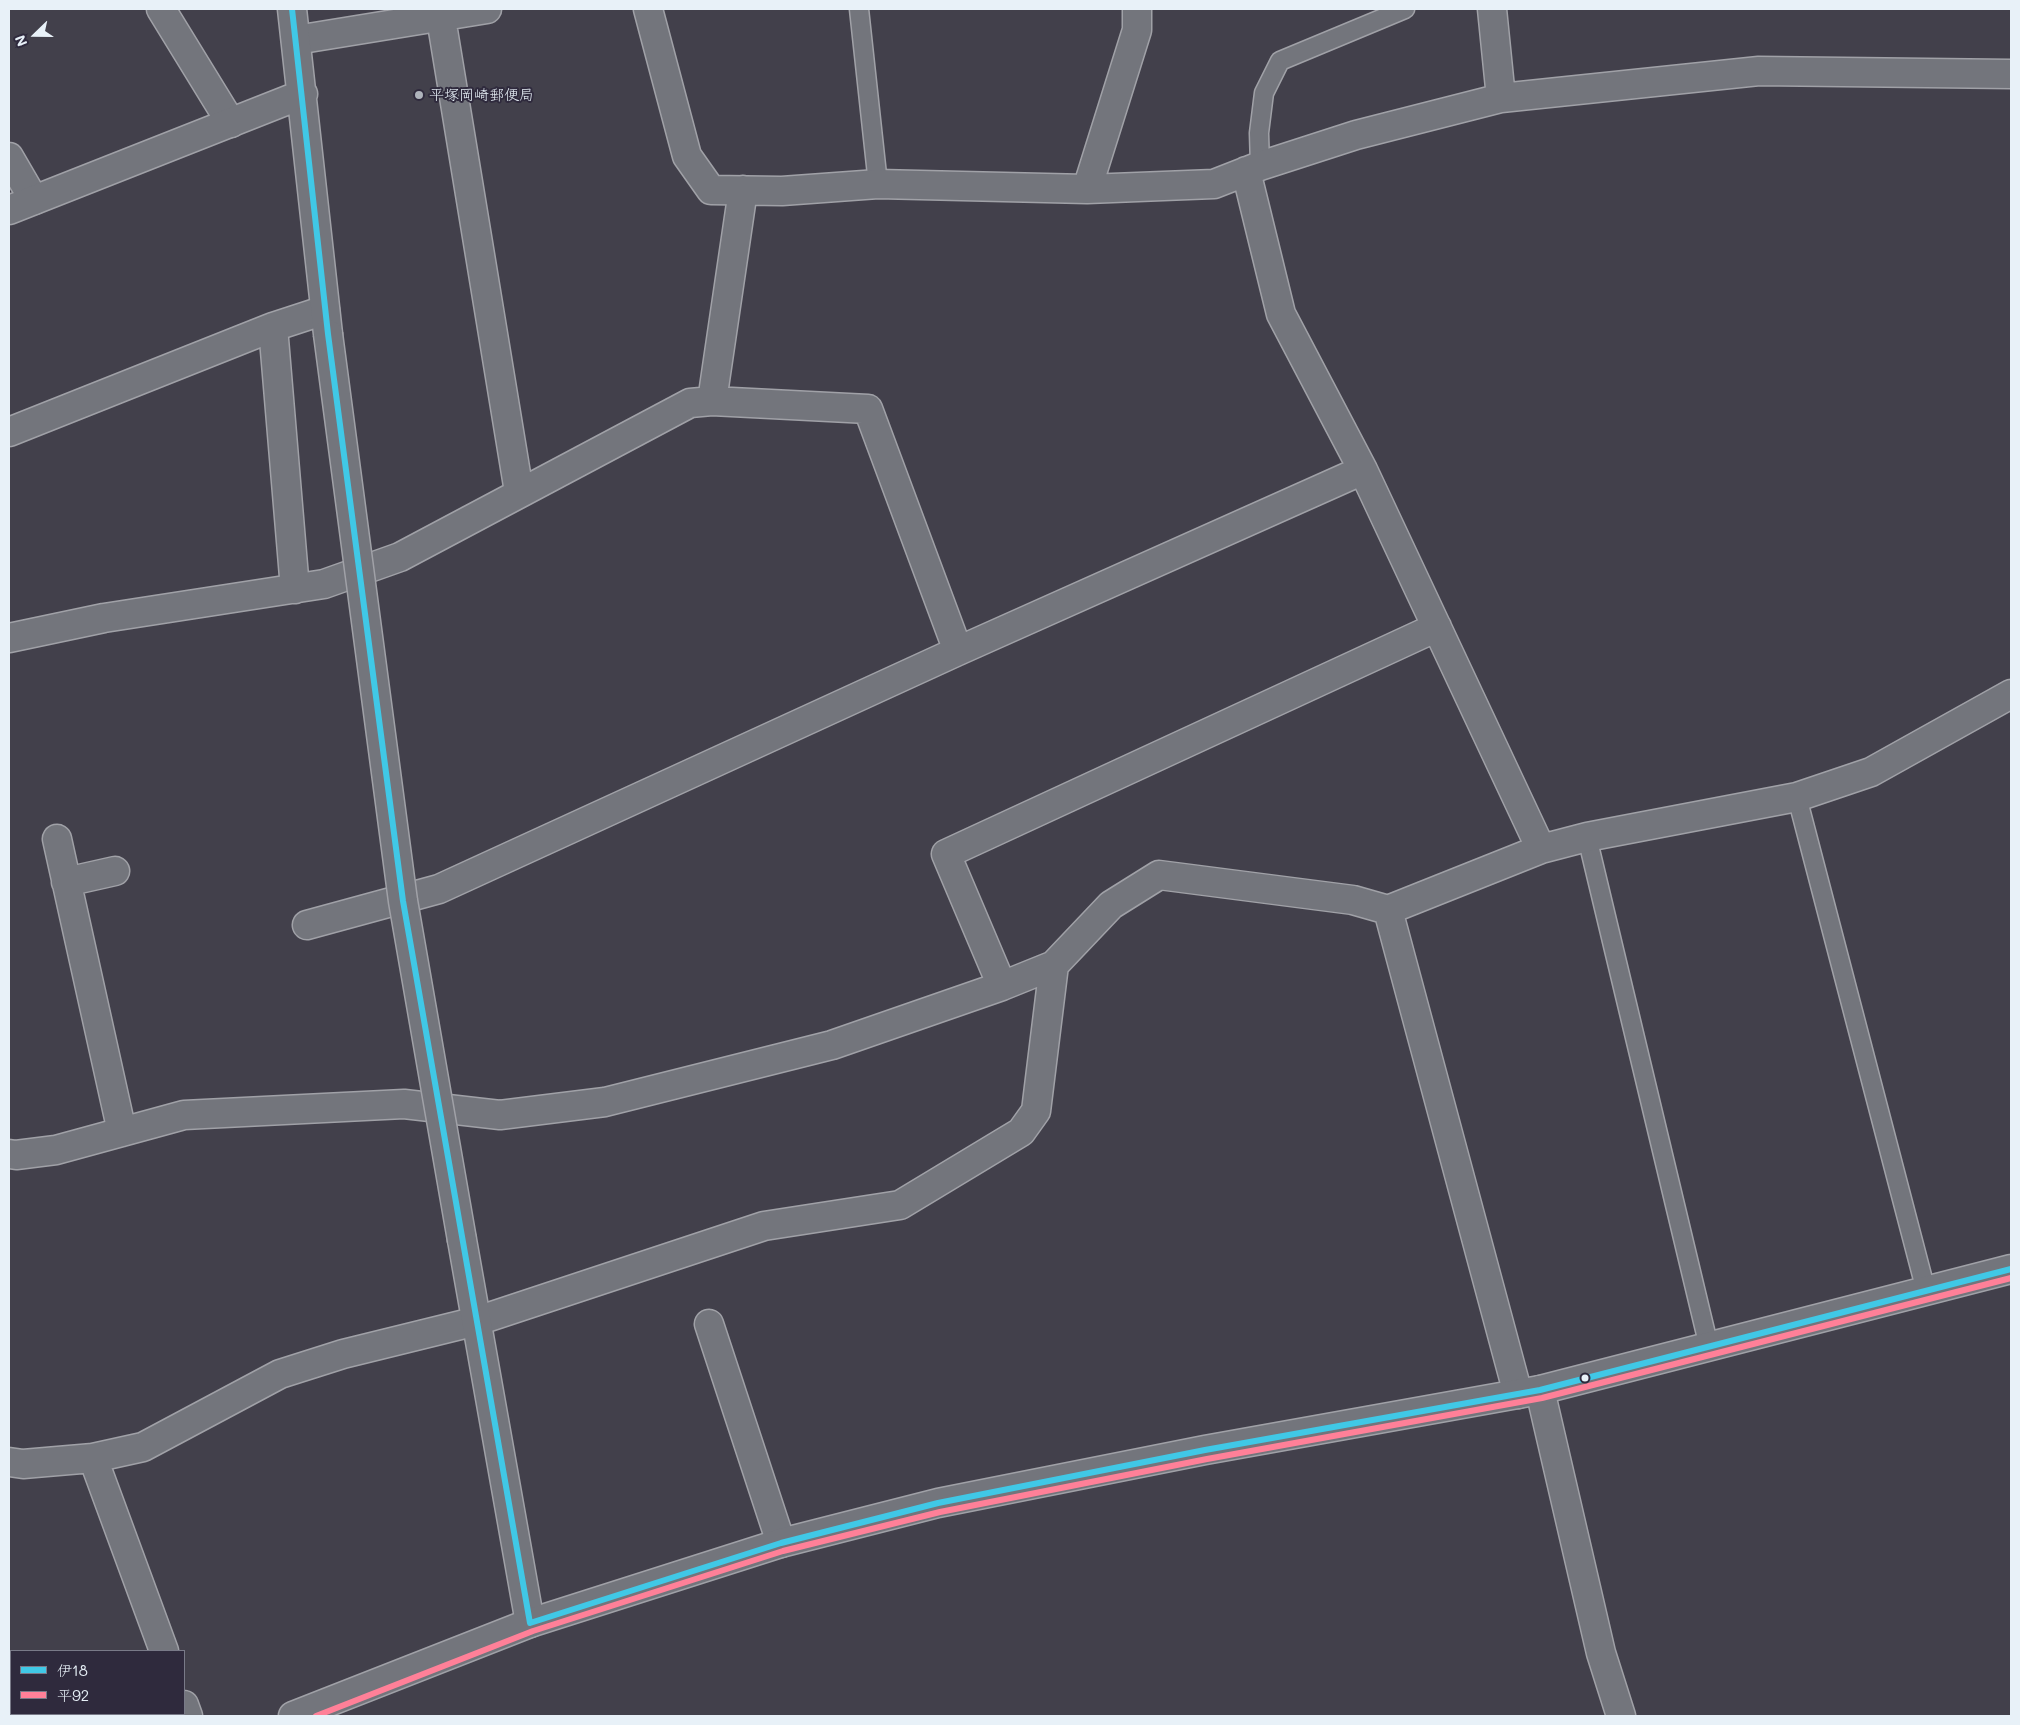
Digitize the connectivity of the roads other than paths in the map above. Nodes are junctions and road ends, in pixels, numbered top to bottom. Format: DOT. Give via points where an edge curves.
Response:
graph roads {
  1 [pos="161,9"];
  2 [pos="292,9"];
  3 [pos="487,9"];
  4 [pos="648,9"];
  5 [pos="859,9"];
  6 [pos="1138,9"];
  7 [pos="1404,9"];
  8 [pos="1492,9"];
  9 [pos="441,18"];
  10 [pos="296,40"];
  11 [pos="2011,74"];
  12 [pos="303,94"];
  13 [pos="1501,98"];
  14 [pos="231,122"];
  15 [pos="9,157"];
  16 [pos="1253,168"];
  17 [pos="878,184"];
  18 [pos="1087,189"];
  19 [pos="743,190"];
  20 [pos="34,200"];
  21 [pos="9,210"];
  22 [pos="326,322"];
  23 [pos="273,327"];
  24 [pos="712,401"];
  25 [pos="9,432"];
  26 [pos="1363,470"];
  27 [pos="519,492"];
  28 [pos="295,589"];
  29 [pos="1437,628"];
  30 [pos="9,638"];
  31 [pos="958,651"];
  32 [pos="2011,694"];
  33 [pos="1797,796"];
  34 [pos="1588,837"];
  35 [pos="57,839"];
  36 [pos="1541,849"];
  37 [pos="115,871"];
  38 [pos="66,882"];
  39 [pos="1388,910"];
  40 [pos="307,925"];
  41 [pos="1054,964"];
  42 [pos="1002,986"];
  43 [pos="122,1132"];
  44 [pos="9,1154"];
  45 [pos="2011,1269"];
  46 [pos="1926,1291"];
  47 [pos="477,1321"];
  48 [pos="709,1324"];
  49 [pos="1709,1347"];
  50 [pos="1529,1392"];
  51 [pos="93,1458"];
  52 [pos="9,1462"];
  53 [pos="781,1543"];
  54 [pos="530,1623"];
  55 [pos="164,1650"];
  56 [pos="293,1716"];
  57 [pos="1621,1716"];
  1 -- 14 [label="street"];
  2 -- 10 [label="street"];
  3 -- 9 [label="street"];
  4 -- 19 [label="street" via="687,156 711,190"];
  5 -- 17 [label="lane"];
  6 -- 18 [label="street" via="1137,30"];
  7 -- 16 [label="lane" via="1280,62 1264,93"];
  8 -- 13 [label="street"];
  9 -- 10 [label="street"];
  9 -- 27 [label="street"];
  10 -- 12 [label="street"];
  11 -- 13 [label="street" via="1759,71"];
  12 -- 14 [label="street"];
  12 -- 22 [label="street"];
  13 -- 16 [label="street" via="1356,135"];
  14 -- 20 [label="street"];
  15 -- 20 [label="street"];
  16 -- 18 [label="street" via="1214,184"];
  16 -- 26 [label="street" via="1281,314"];
  17 -- 18 [label="street"];
  17 -- 19 [label="street" via="782,191"];
  19 -- 24 [label="street"];
  20 -- 21 [label="street"];
  22 -- 23 [label="street"];
  22 -- 47 [label="street, bridge" via="403,901"];
  23 -- 25 [label="street"];
  23 -- 28 [label="street"];
  24 -- 27 [label="street" via="690,403"];
  24 -- 31 [label="street" via="868,408"];
  26 -- 29 [label="street"];
  26 -- 31 [label="street"];
  27 -- 28 [label="street" via="400,557 324,584"];
  28 -- 30 [label="street" via="104,618"];
  29 -- 36 [label="street"];
  29 -- 42 [label="street" via="946,854"];
  31 -- 40 [label="street" via="439,889"];
  32 -- 33 [label="street" via="1871,772"];
  33 -- 34 [label="street"];
  33 -- 46 [label="lane"];
  34 -- 36 [label="street"];
  34 -- 49 [label="lane"];
  35 -- 38 [label="street"];
  36 -- 39 [label="street"];
  37 -- 38 [label="street"];
  38 -- 43 [label="street"];
  39 -- 41 [label="street" via="1353,900 1159,875 1111,905"];
  39 -- 50 [label="street"];
  41 -- 42 [label="street"];
  41 -- 47 [label="street" via="1036,1111 1021,1132 900,1205 764,1226"];
  42 -- 43 [label="street" via="832,1045 605,1102 500,1115 404,1104 184,1114"];
  43 -- 44 [label="street" via="56,1150"];
  45 -- 46 [label="street"];
  46 -- 49 [label="street"];
  47 -- 51 [label="street" via="342,1354 280,1374 143,1446"];
  47 -- 54 [label="street"];
  48 -- 53 [label="street"];
  49 -- 50 [label="street"];
  50 -- 53 [label="street" via="1206,1450 938,1503"];
  50 -- 57 [label="street"];
  51 -- 52 [label="street" via="23,1464"];
  51 -- 55 [label="street"];
  53 -- 54 [label="street"];
  54 -- 56 [label="street"];
}
